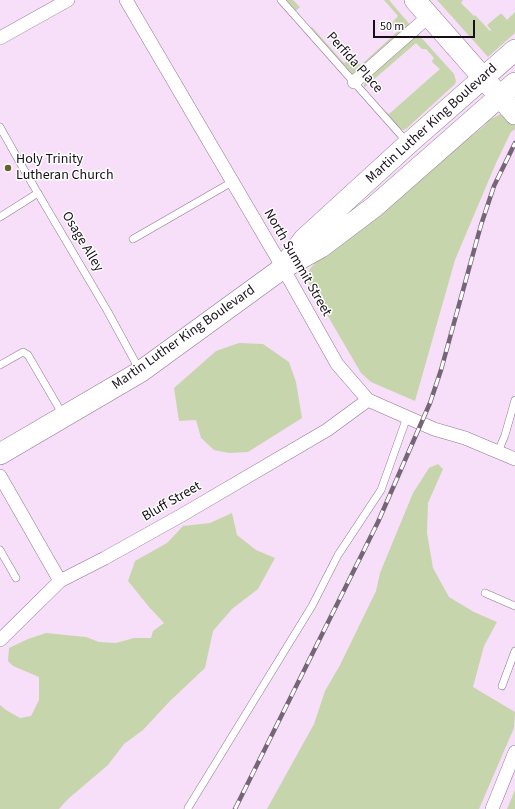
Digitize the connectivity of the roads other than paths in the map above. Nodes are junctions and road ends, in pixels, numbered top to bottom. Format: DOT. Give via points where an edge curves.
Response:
graph roads {
  1 [pos="68,0"];
  2 [pos="126,0"];
  3 [pos="281,0"];
  4 [pos="414,0"];
  5 [pos="429,16"];
  6 [pos="0,38"];
  7 [pos="515,50"];
  8 [pos="483,78"];
  9 [pos="354,82"];
  10 [pos="510,101"];
  11 [pos="0,127"];
  12 [pos="408,144"];
  13 [pos="232,182"];
  14 [pos="38,194"];
  15 [pos="0,217"];
  16 [pos="133,239"];
  17 [pos="283,268"];
  18 [pos="0,365"];
  19 [pos="140,372"];
  20 [pos="368,400"];
  21 [pos="515,400"];
  22 [pos="64,417"];
  23 [pos="407,417"];
  24 [pos="498,452"];
  25 [pos="0,454"];
  26 [pos="515,459"];
  27 [pos="0,476"];
  28 [pos="0,550"];
  29 [pos="16,578"];
  30 [pos="60,581"];
  31 [pos="485,593"];
  32 [pos="515,606"];
  33 [pos="0,640"];
  34 [pos="515,651"];
  35 [pos="502,686"];
  36 [pos="515,752"];
  37 [pos="188,808"];
  38 [pos="492,809"];
  1 -- 6 [label="street"];
  2 -- 13 [label="street, North Summit Street"];
  3 -- 9 [label="lane, Perfida Place"];
  4 -- 5 [label="main road"];
  5 -- 8 [label="main road"];
  5 -- 9 [label="street"];
  7 -- 8 [label="main road, Martin Luther King Boulevard"];
  8 -- 10 [label="main road"];
  8 -- 12 [label="main road, Martin Luther King Boulevard"];
  9 -- 12 [label="lane, Perfida Place"];
  10 -- 17 [label="main road, Martin Luther King Boulevard" via="321,247"];
  11 -- 14 [label="lane, Osage Alley"];
  12 -- 17 [label="main road, Martin Luther King Boulevard" via="304,239"];
  13 -- 16 [label="lane"];
  13 -- 17 [label="street, North Summit Street"];
  14 -- 15 [label="lane"];
  14 -- 19 [label="lane, Osage Alley" via="108,312"];
  17 -- 19 [label="main road, Martin Luther King Boulevard"];
  17 -- 20 [label="street, North Summit Street" via="336,364"];
  18 -- 22 [label="lane" via="23,352 28,355"];
  19 -- 22 [label="main road, Martin Luther King Boulevard"];
  20 -- 23 [label="street, North Summit Street"];
  20 -- 30 [label="street, Bluff Street" via="320,434 182,515"];
  21 -- 24 [label="lane"];
  22 -- 25 [label="main road, Martin Luther King Boulevard"];
  23 -- 24 [label="street, North Summit Street"];
  23 -- 37 [label="lane" via="381,490 338,556 312,606"];
  24 -- 26 [label="street, North Summit Street"];
  27 -- 30 [label="street"];
  28 -- 29 [label="lane"];
  30 -- 33 [label="street, Bluff Street"];
  31 -- 32 [label="lane"];
  34 -- 35 [label="lane"];
  36 -- 38 [label="street"];
}
